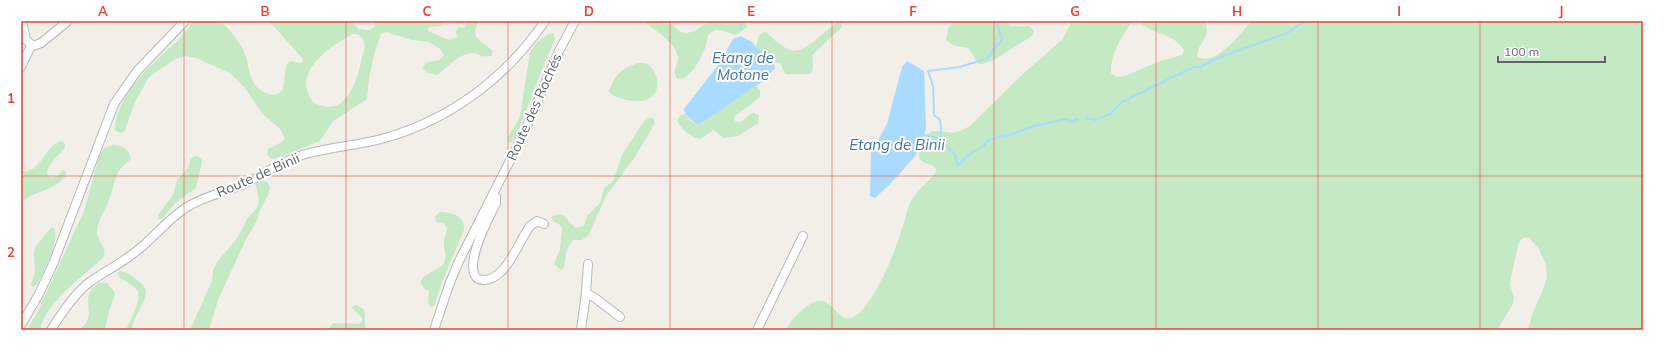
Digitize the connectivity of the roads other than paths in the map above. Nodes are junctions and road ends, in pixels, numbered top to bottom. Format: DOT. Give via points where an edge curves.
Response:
graph roads {
  1 [pos="22,21"];
  2 [pos="68,21"];
  3 [pos="185,21"];
  4 [pos="545,21"];
  5 [pos="575,21"];
  6 [pos="31,46"];
  7 [pos="21,67"];
  8 [pos="493,194"];
  9 [pos="544,224"];
  10 [pos="803,236"];
  11 [pos="588,264"];
  12 [pos="586,293"];
  13 [pos="620,318"];
  14 [pos="21,325"];
  15 [pos="51,330"];
  16 [pos="434,330"];
  17 [pos="581,330"];
  18 [pos="757,330"];
  1 -- 6 [label="street" via="25,38"];
  2 -- 6 [label="street" via="41,43"];
  3 -- 14 [label="street" via="137,71 114,104 40,294"];
  4 -- 15 [label="street, Route de Binii" via="503,71 471,97 439,117 384,138 292,158 243,184 189,205 135,253 86,286 72,299"];
  5 -- 8 [label="street, Route des Rochés"];
  6 -- 7 [label="street"];
  8 -- 9 [label="street, Route des Rochés" via="496,203 480,238 473,267 478,279 488,280 499,275 530,226 537,221"];
  8 -- 16 [label="street, Route des Rochés" via="452,279"];
  10 -- 18 [label="street"];
  11 -- 12 [label="street"];
  12 -- 13 [label="street"];
  12 -- 17 [label="street"];
}
